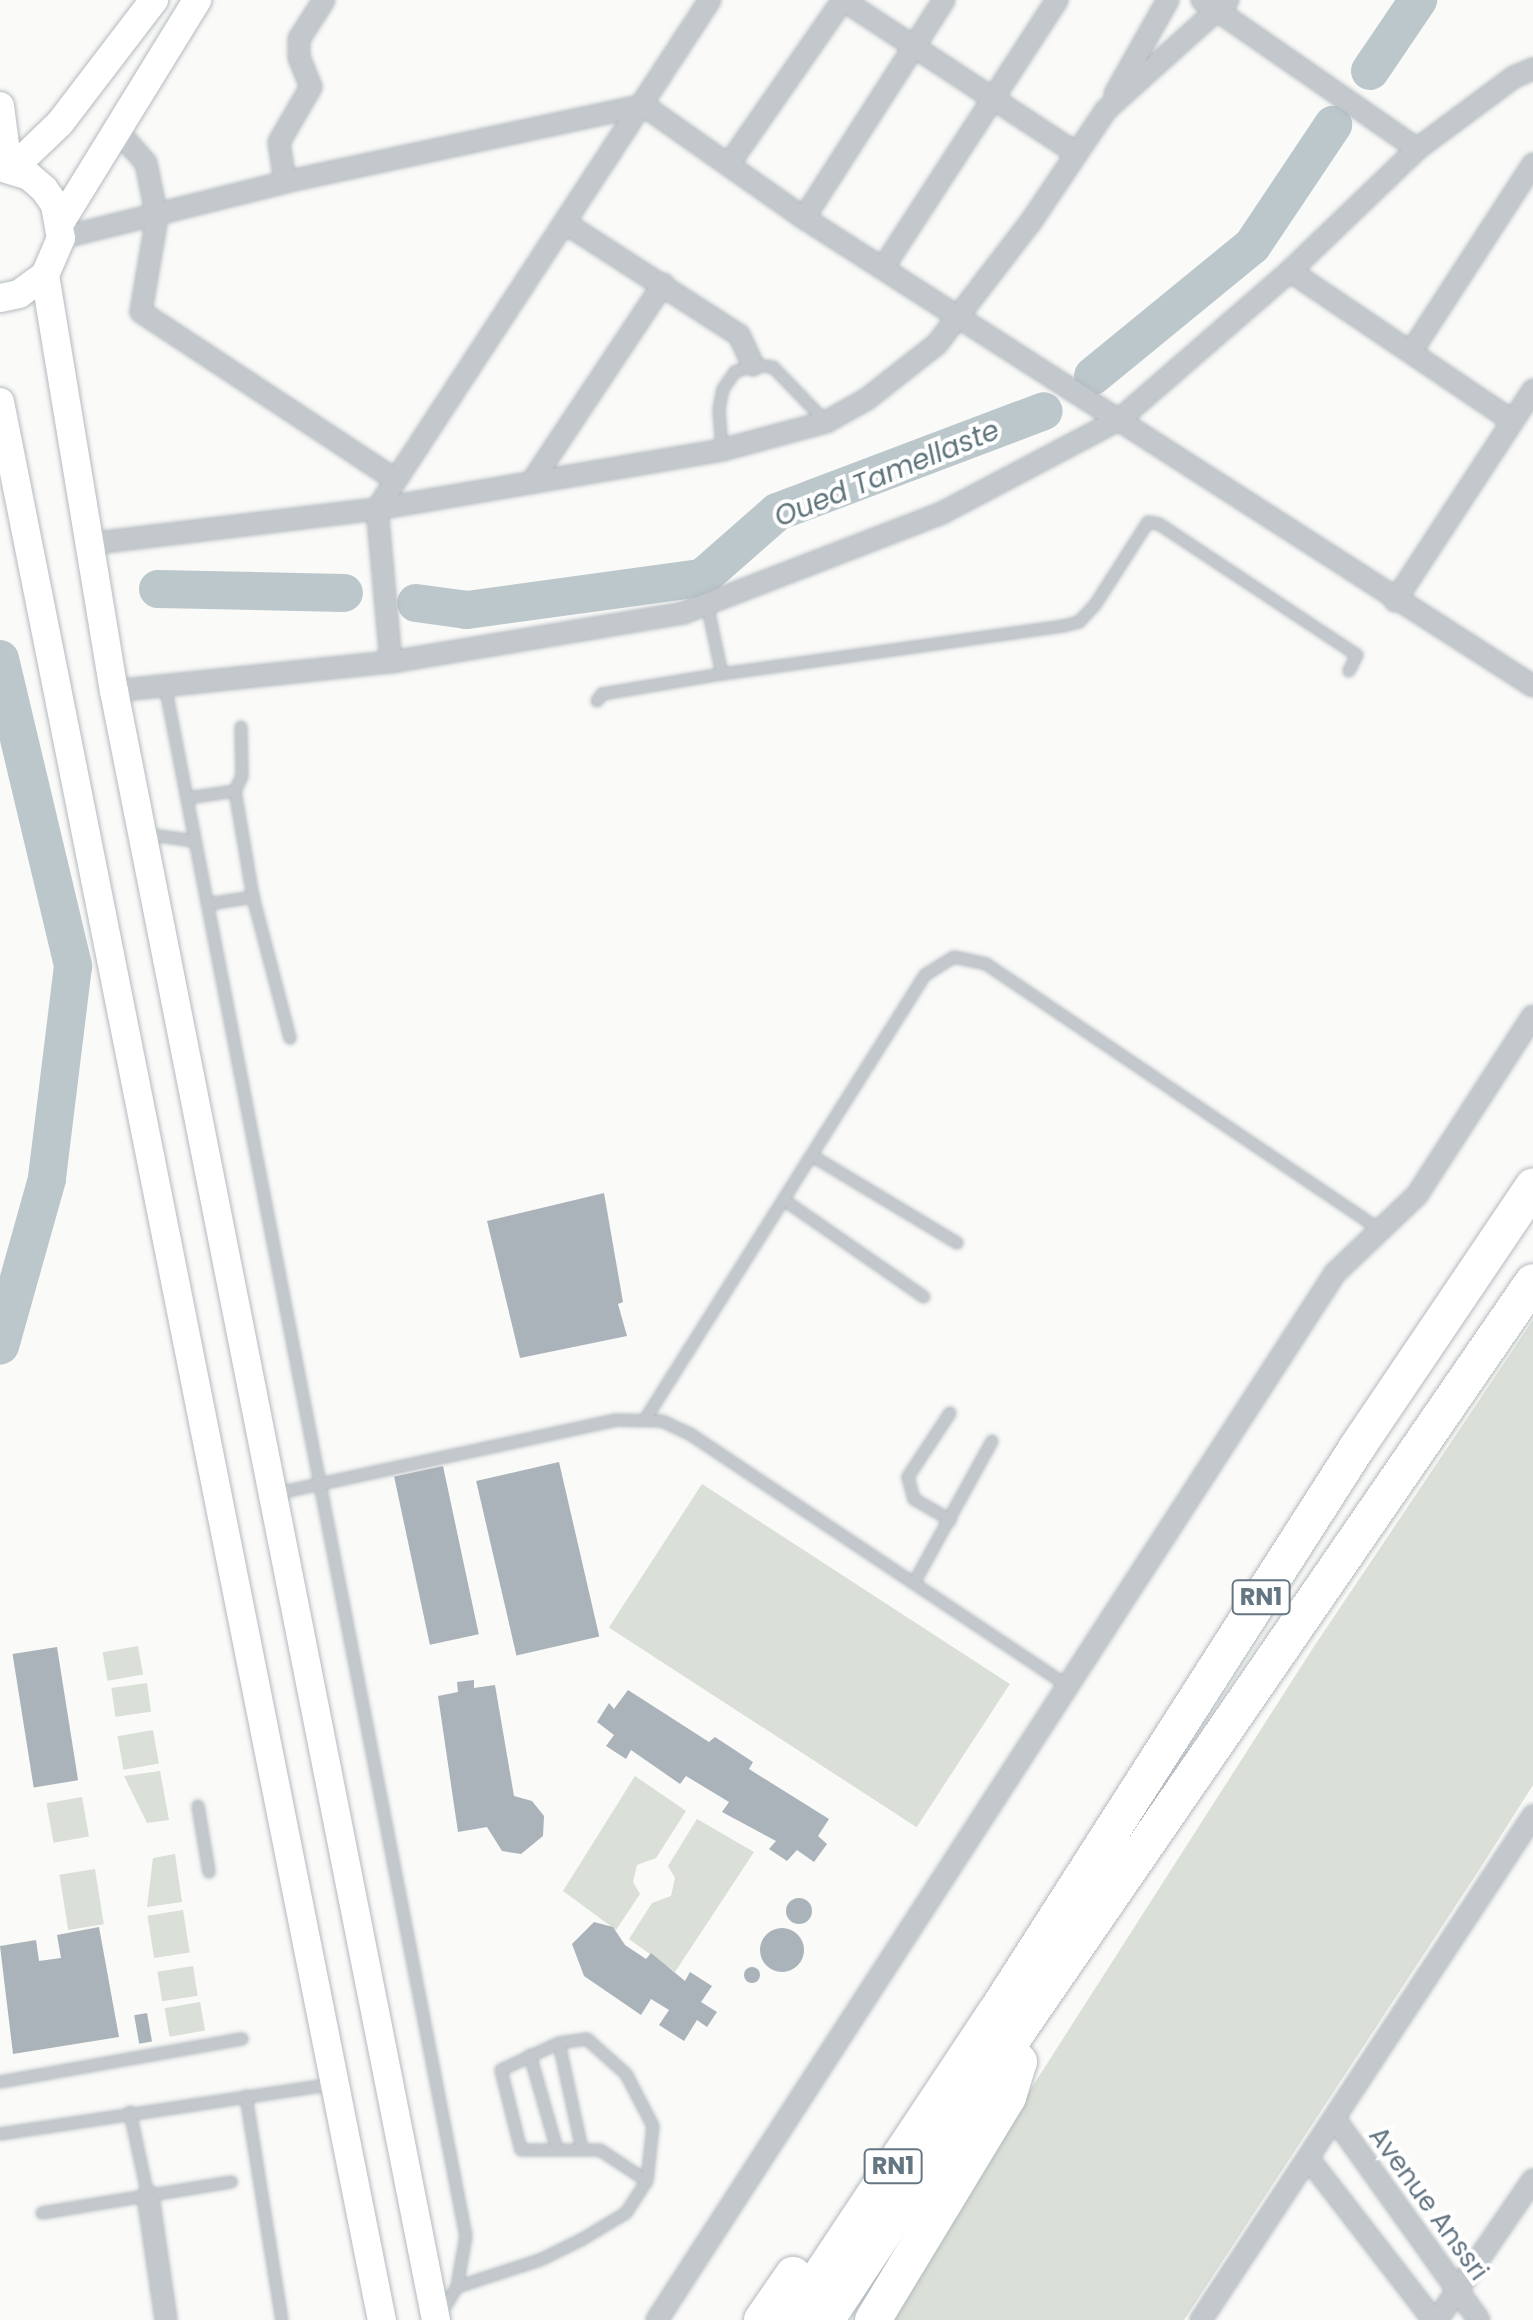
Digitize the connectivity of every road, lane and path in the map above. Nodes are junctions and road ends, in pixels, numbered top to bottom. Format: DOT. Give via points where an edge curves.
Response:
graph roads {
  1 [pos="154,0"];
  2 [pos="197,0"];
  3 [pos="324,0"];
  4 [pos="710,0"];
  5 [pos="843,0"];
  6 [pos="944,0"];
  7 [pos="1057,0"];
  8 [pos="1168,0"];
  9 [pos="1216,3"];
  10 [pos="915,47"];
  11 [pos="1533,69"];
  12 [pos="992,99"];
  13 [pos="643,105"];
  14 [pos="0,106"];
  15 [pos="1106,110"];
  16 [pos="116,129"];
  17 [pos="1417,149"];
  18 [pos="1074,152"];
  19 [pos="729,164"];
  20 [pos="1533,164"];
  21 [pos="7,168"];
  22 [pos="285,182"];
  23 [pos="157,217"];
  24 [pos="804,218"];
  25 [pos="565,223"];
  26 [pos="61,231"];
  27 [pos="883,268"];
  28 [pos="1290,271"];
  29 [pos="45,275"];
  30 [pos="663,284"];
  31 [pos="0,298"];
  32 [pos="961,318"];
  33 [pos="1411,352"];
  34 [pos="753,365"];
  35 [pos="1533,390"];
  36 [pos="0,402"];
  37 [pos="1120,419"];
  38 [pos="1512,421"];
  39 [pos="826,422"];
  40 [pos="722,450"];
  41 [pos="396,480"];
  42 [pos="531,483"];
  43 [pos="377,509"];
  44 [pos="87,544"];
  45 [pos="1395,601"];
  46 [pos="707,604"];
  47 [pos="391,662"];
  48 [pos="1349,671"];
  49 [pos="722,674"];
  50 [pos="165,684"];
  51 [pos="1533,686"];
  52 [pos="114,691"];
  53 [pos="597,701"];
  54 [pos="241,727"];
  55 [pos="235,791"];
  56 [pos="187,798"];
  57 [pos="143,834"];
  58 [pos="195,841"];
  59 [pos="253,897"];
  60 [pos="208,904"];
  61 [pos="1533,1016"];
  62 [pos="290,1038"];
  63 [pos="814,1157"];
  64 [pos="1533,1187"];
  65 [pos="784,1200"];
  66 [pos="1380,1230"];
  67 [pos="957,1243"];
  68 [pos="1533,1282"];
  69 [pos="924,1297"];
  70 [pos="950,1413"];
  71 [pos="646,1418"];
  72 [pos="992,1441"];
  73 [pos="320,1484"];
  74 [pos="274,1494"];
  75 [pos="950,1520"];
  76 [pos="914,1583"];
  77 [pos="1064,1683"];
  78 [pos="198,1806"];
  79 [pos="1533,1816"];
  80 [pos="209,1872"];
  81 [pos="996,2012"];
  82 [pos="242,2039"];
  83 [pos="559,2043"];
  84 [pos="1007,2047"];
  85 [pos="530,2055"];
  86 [pos="0,2082"];
  87 [pos="337,2084"];
  88 [pos="246,2096"];
  89 [pos="130,2112"];
  90 [pos="1335,2119"];
  91 [pos="0,2134"];
  92 [pos="557,2149"];
  93 [pos="582,2149"];
  94 [pos="1308,2158"];
  95 [pos="1533,2180"];
  96 [pos="647,2181"];
  97 [pos="231,2182"];
  98 [pos="148,2196"];
  99 [pos="42,2213"];
  100 [pos="457,2287"];
  101 [pos="1457,2290"];
  102 [pos="166,2320"];
  103 [pos="282,2320"];
  104 [pos="382,2320"];
  105 [pos="436,2320"];
  106 [pos="657,2320"];
  107 [pos="762,2320"];
  108 [pos="791,2320"];
  109 [pos="826,2320"];
  110 [pos="873,2320"];
  111 [pos="1201,2320"];
  112 [pos="1435,2320"];
  113 [pos="1479,2320"];
  1 -- 21 [label="main road" via="60,123"];
  2 -- 16 [label="main road"];
  3 -- 22 [label="street" via="299,39 299,58 311,87 279,142"];
  4 -- 13 [label="street"];
  5 -- 10 [label="street"];
  5 -- 19 [label="street"];
  6 -- 10 [label="street"];
  7 -- 12 [label="street"];
  8 -- 15 [label="street"];
  9 -- 15 [label="street"];
  9 -- 17 [label="street"];
  10 -- 12 [label="street"];
  10 -- 24 [label="street"];
  11 -- 17 [label="street" via="1514,77"];
  12 -- 18 [label="street"];
  12 -- 27 [label="street"];
  13 -- 19 [label="street"];
  13 -- 22 [label="street"];
  13 -- 25 [label="street"];
  14 -- 21 [label="main road"];
  15 -- 18 [label="street"];
  16 -- 23 [label="street" via="146,163"];
  16 -- 26 [label="main road"];
  17 -- 28 [label="street"];
  18 -- 32 [label="street"];
  19 -- 24 [label="street"];
  20 -- 33 [label="street"];
  21 -- 26 [label="main road" via="44,189"];
  22 -- 23 [label="street"];
  23 -- 26 [label="street"];
  23 -- 41 [label="street" via="141,312"];
  24 -- 27 [label="street"];
  25 -- 30 [label="street"];
  25 -- 41 [label="street"];
  26 -- 29 [label="main road"];
  27 -- 32 [label="street"];
  28 -- 33 [label="street"];
  28 -- 37 [label="street"];
  29 -- 31 [label="main road" via="19,294"];
  29 -- 44 [label="main road"];
  30 -- 34 [label="street" via="739,335"];
  30 -- 42 [label="street"];
  32 -- 37 [label="street"];
  32 -- 39 [label="street" via="867,399"];
  33 -- 38 [label="street"];
  34 -- 39 [label="lane" via="773,367"];
  34 -- 40 [label="lane" via="735,372 723,389"];
  35 -- 38 [label="street"];
  36 -- 87 [label="main road"];
  37 -- 45 [label="street"];
  37 -- 46 [label="street" via="940,514"];
  38 -- 45 [label="street"];
  39 -- 40 [label="street"];
  40 -- 42 [label="street"];
  41 -- 43 [label="street"];
  42 -- 43 [label="street"];
  43 -- 44 [label="street"];
  43 -- 47 [label="street"];
  44 -- 52 [label="main road"];
  45 -- 51 [label="street"];
  46 -- 47 [label="street" via="683,613"];
  46 -- 49 [label="lane"];
  47 -- 50 [label="street"];
  48 -- 49 [label="lane" via="1357,655 1159,524 1148,522 1079,622"];
  49 -- 53 [label="lane" via="602,694"];
  50 -- 52 [label="street"];
  50 -- 56 [label="lane"];
  52 -- 57 [label="main road"];
  54 -- 55 [label="lane" via="242,776"];
  55 -- 56 [label="lane"];
  55 -- 59 [label="lane"];
  56 -- 58 [label="lane"];
  57 -- 58 [label="lane"];
  57 -- 74 [label="main road"];
  58 -- 60 [label="lane"];
  59 -- 60 [label="lane"];
  59 -- 62 [label="lane"];
  60 -- 73 [label="lane"];
  61 -- 66 [label="street" via="1417,1195"];
  63 -- 65 [label="lane"];
  63 -- 66 [label="lane" via="925,975 943,960 965,956 986,964"];
  63 -- 67 [label="lane"];
  64 -- 81 [label="highway, RN1" via="1358,1446"];
  65 -- 69 [label="lane"];
  65 -- 71 [label="lane"];
  66 -- 77 [label="street" via="1335,1273"];
  68 -- 84 [label="highway, RN1"];
  70 -- 75 [label="lane" via="908,1477 914,1499"];
  71 -- 73 [label="lane" via="615,1420"];
  71 -- 76 [label="lane" via="690,1434"];
  72 -- 75 [label="lane"];
  73 -- 74 [label="lane"];
  73 -- 100 [label="lane" via="466,2236"];
  74 -- 105 [label="main road"];
  75 -- 76 [label="lane"];
  76 -- 77 [label="lane"];
  77 -- 106 [label="street"];
  78 -- 80 [label="lane"];
  79 -- 90 [label="street"];
  81 -- 107 [label="highway" via="934,2074"];
  81 -- 108 [label="highway, RN1"];
  82 -- 86 [label="lane"];
  83 -- 85 [label="lane"];
  83 -- 93 [label="lane"];
  83 -- 96 [label="lane" via="587,2039 626,2074 653,2126"];
  84 -- 109 [label="highway, RN1"];
  84 -- 110 [label="highway" via="1019,2062 1008,2097"];
  85 -- 92 [label="lane"];
  85 -- 92 [label="lane" via="501,2070 521,2150"];
  87 -- 88 [label="lane"];
  87 -- 104 [label="main road"];
  88 -- 89 [label="lane"];
  88 -- 103 [label="lane"];
  89 -- 91 [label="lane"];
  89 -- 98 [label="lane"];
  90 -- 94 [label="street"];
  90 -- 101 [label="street, Avenue Anssri"];
  92 -- 93 [label="lane"];
  93 -- 96 [label="lane" via="600,2150"];
  94 -- 111 [label="street"];
  94 -- 112 [label="street"];
  95 -- 101 [label="street"];
  96 -- 100 [label="lane" via="626,2213 581,2240 540,2260"];
  97 -- 98 [label="lane"];
  98 -- 99 [label="lane"];
  98 -- 102 [label="street"];
  100 -- 105 [label="lane"];
  101 -- 112 [label="street"];
  101 -- 113 [label="street, Avenue Anssri"];
}
